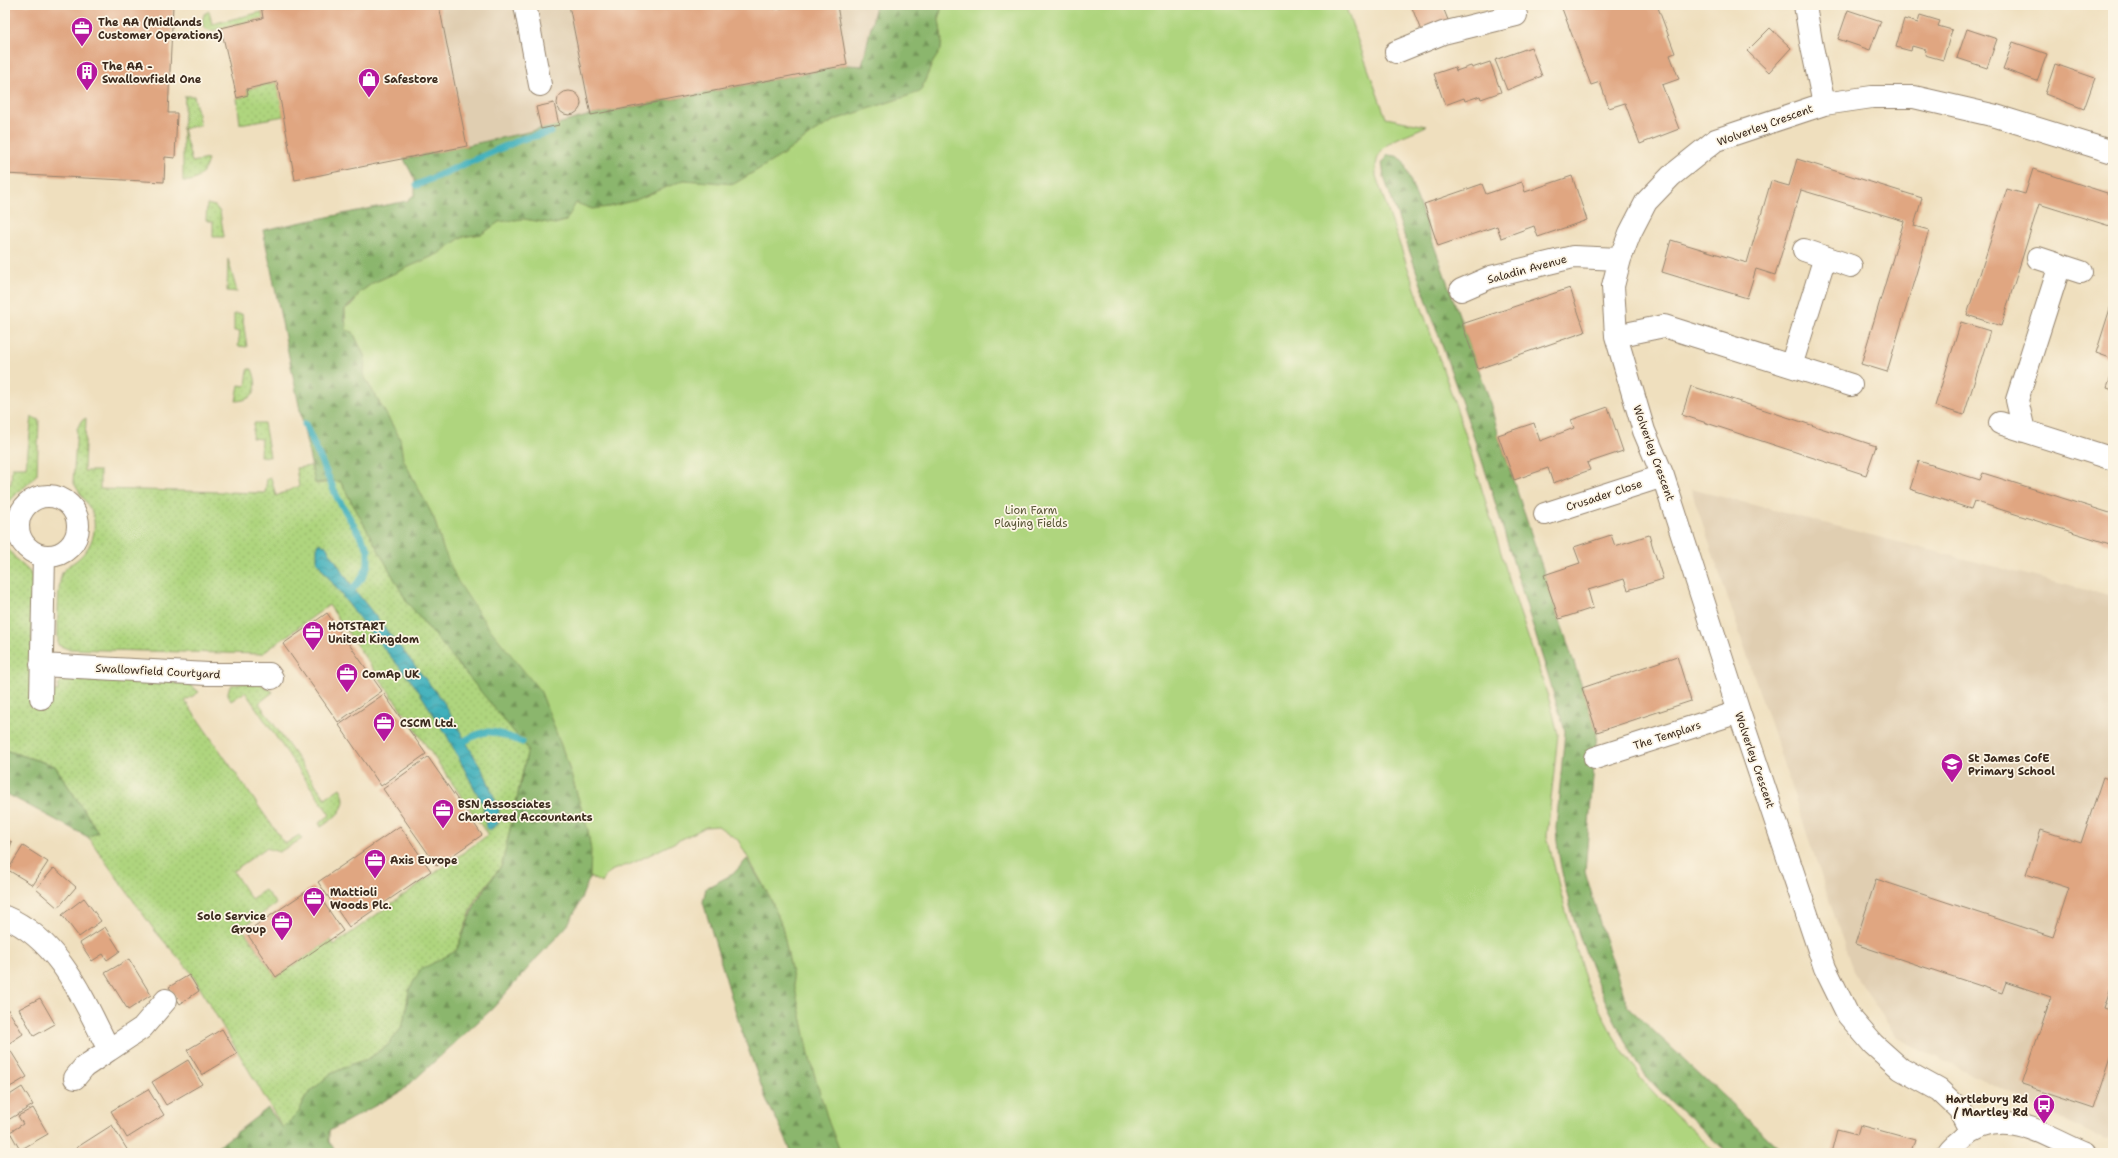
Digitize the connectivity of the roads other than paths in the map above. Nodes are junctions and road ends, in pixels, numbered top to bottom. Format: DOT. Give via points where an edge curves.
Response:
graph roads {
  1 [pos="525,5"];
  2 [pos="1805,5"];
  3 [pos="1516,15"];
  4 [pos="1487,17"];
  5 [pos="1396,52"];
  6 [pos="540,85"];
  7 [pos="1824,104"];
  8 [pos="2113,152"];
  9 [pos="1804,250"];
  10 [pos="1825,257"];
  11 [pos="2038,258"];
  12 [pos="1620,259"];
  13 [pos="2060,265"];
  14 [pos="1851,266"];
  15 [pos="2081,272"];
  16 [pos="1461,290"];
  17 [pos="1616,336"];
  18 [pos="1791,366"];
  19 [pos="1851,384"];
  20 [pos="2000,423"];
  21 [pos="2024,431"];
  22 [pos="2113,459"];
  23 [pos="1663,476"];
  24 [pos="1544,514"];
  25 [pos="11,527"];
  26 [pos="44,556"];
  27 [pos="41,665"];
  28 [pos="272,678"];
  29 [pos="41,698"];
  30 [pos="1739,712"];
  31 [pos="1595,758"];
  32 [pos="5,918"];
  33 [pos="166,1000"];
  34 [pos="109,1050"];
  35 [pos="75,1078"];
  36 [pos="1971,1132"];
  37 [pos="1948,1153"];
  38 [pos="2086,1153"];
  1 -- 6 [label="street"];
  2 -- 7 [label="street" via="1810,42"];
  3 -- 4 [label="street"];
  4 -- 5 [label="street"];
  7 -- 8 [label="street, Wolverley Crescent" via="1872,97 1914,97 1996,116"];
  7 -- 12 [label="street, Wolverley Crescent" via="1716,140 1671,176 1646,202"];
  9 -- 10 [label="street"];
  10 -- 14 [label="street"];
  10 -- 18 [label="street"];
  11 -- 13 [label="street"];
  12 -- 16 [label="street, Saladin Avenue" via="1573,257 1491,277"];
  12 -- 17 [label="street, Wolverley Crescent" via="1613,286"];
  13 -- 15 [label="street"];
  13 -- 21 [label="street" via="2017,400"];
  17 -- 18 [label="street" via="1664,326"];
  17 -- 23 [label="street, Wolverley Crescent" via="1644,431"];
  18 -- 19 [label="street"];
  20 -- 21 [label="street"];
  21 -- 22 [label="street"];
  23 -- 24 [label="street, Crusader Close"];
  23 -- 30 [label="street, Wolverley Crescent"];
  25 -- 26 [label="street" via="30,551"];
  25 -- 26 [label="street" via="25,505 33,499 53,496 63,499 71,506 78,525 74,540 65,551 56,556"];
  26 -- 27 [label="street"];
  27 -- 28 [label="street, Swallowfield Courtyard" via="208,674 269,674"];
  27 -- 29 [label="street"];
  30 -- 31 [label="street, The Templars"];
  30 -- 36 [label="street, Wolverley Crescent" via="1825,968 1848,1015 1873,1044 1901,1069 1939,1090 1959,1109"];
  32 -- 34 [label="street" via="20,924 49,947 77,987"];
  33 -- 34 [label="street" via="142,1028"];
  34 -- 35 [label="street" via="84,1066"];
  36 -- 37 [label="street"];
  36 -- 38 [label="street" via="2007,1122 2032,1127"];
}
